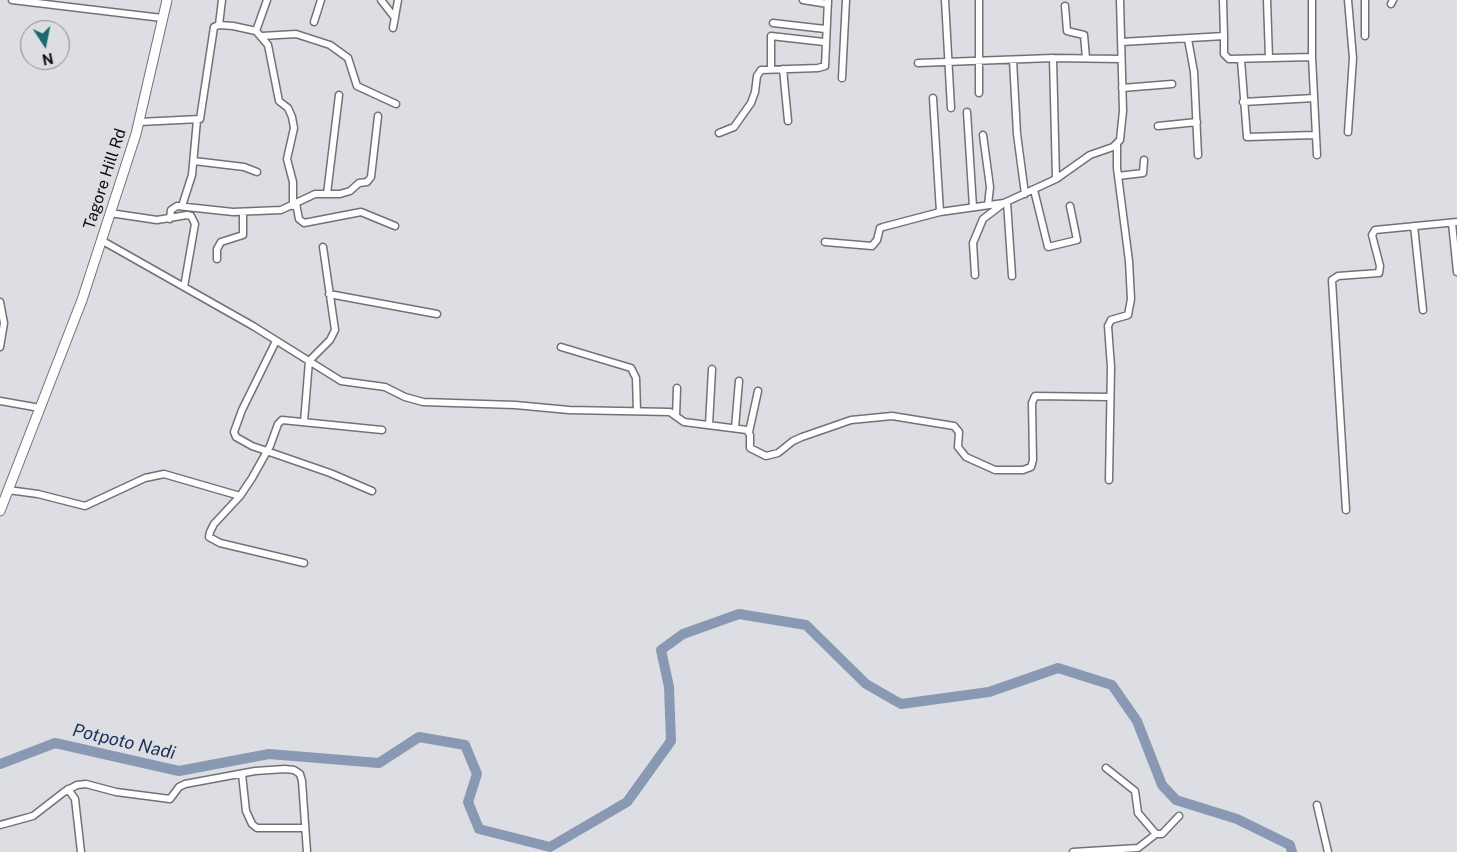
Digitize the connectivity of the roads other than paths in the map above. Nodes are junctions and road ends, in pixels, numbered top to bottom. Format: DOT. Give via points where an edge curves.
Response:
graph roads {
  1 [pos="12,0"];
  2 [pos="167,0"];
  3 [pos="222,0"];
  4 [pos="268,0"];
  5 [pos="321,0"];
  6 [pos="381,0"];
  7 [pos="398,0"];
  8 [pos="803,0"];
  9 [pos="846,0"];
  10 [pos="945,0"];
  11 [pos="979,0"];
  12 [pos="1120,0"];
  13 [pos="1223,0"];
  14 [pos="1266,0"];
  15 [pos="1312,0"];
  16 [pos="1348,0"];
  17 [pos="1365,0"];
  18 [pos="828,2"];
  19 [pos="1065,6"];
  20 [pos="162,18"];
  21 [pos="395,18"];
  22 [pos="314,22"];
  23 [pos="773,23"];
  24 [pos="219,25"];
  25 [pos="393,28"];
  26 [pos="825,29"];
  27 [pos="256,31"];
  28 [pos="262,36"];
  29 [pos="1224,36"];
  30 [pos="1365,36"];
  31 [pos="1188,39"];
  32 [pos="824,42"];
  33 [pos="1121,42"];
  34 [pos="1312,56"];
  35 [pos="1053,58"];
  36 [pos="1086,58"];
  37 [pos="1269,58"];
  38 [pos="1121,59"];
  39 [pos="1014,60"];
  40 [pos="1241,60"];
  41 [pos="949,61"];
  42 [pos="979,61"];
  43 [pos="918,63"];
  44 [pos="771,69"];
  45 [pos="782,69"];
  46 [pos="842,78"];
  47 [pos="1172,84"];
  48 [pos="1122,88"];
  49 [pos="979,93"];
  50 [pos="339,95"];
  51 [pos="933,98"];
  52 [pos="1314,98"];
  53 [pos="1243,102"];
  54 [pos="396,104"];
  55 [pos="951,108"];
  56 [pos="967,112"];
  57 [pos="378,116"];
  58 [pos="197,120"];
  59 [pos="139,122"];
  60 [pos="788,122"];
  61 [pos="1197,122"];
  62 [pos="1158,126"];
  63 [pos="1348,132"];
  64 [pos="719,133"];
  65 [pos="983,135"];
  66 [pos="1314,135"];
  67 [pos="1117,144"];
  68 [pos="1317,155"];
  69 [pos="1198,156"];
  70 [pos="1144,160"];
  71 [pos="194,161"];
  72 [pos="257,172"];
  73 [pos="1118,176"];
  74 [pos="1056,179"];
  75 [pos="1034,190"];
  76 [pos="327,194"];
  77 [pos="1025,194"];
  78 [pos="1006,202"];
  79 [pos="295,205"];
  80 [pos="988,205"];
  81 [pos="182,206"];
  82 [pos="1070,206"];
  83 [pos="973,207"];
  84 [pos="243,212"];
  85 [pos="940,212"];
  86 [pos="110,213"];
  87 [pos="170,219"];
  88 [pos="1454,222"];
  89 [pos="395,226"];
  90 [pos="1414,226"];
  91 [pos="101,240"];
  92 [pos="825,242"];
  93 [pos="323,247"];
  94 [pos="217,259"];
  95 [pos="1457,268"];
  96 [pos="1457,272"];
  97 [pos="975,275"];
  98 [pos="1012,276"];
  99 [pos="187,289"];
  100 [pos="329,294"];
  101 [pos="0,302"];
  102 [pos="1423,310"];
  103 [pos="437,314"];
  104 [pos="276,341"];
  105 [pos="0,347"];
  106 [pos="561,347"];
  107 [pos="309,361"];
  108 [pos="712,369"];
  109 [pos="739,381"];
  110 [pos="677,388"];
  111 [pos="758,391"];
  112 [pos="1110,396"];
  113 [pos="0,401"];
  114 [pos="40,408"];
  115 [pos="637,411"];
  116 [pos="676,416"];
  117 [pos="304,422"];
  118 [pos="709,425"];
  119 [pos="735,428"];
  120 [pos="382,430"];
  121 [pos="749,432"];
  122 [pos="267,452"];
  123 [pos="1109,480"];
  124 [pos="8,490"];
  125 [pos="372,491"];
  126 [pos="240,496"];
  127 [pos="1346,510"];
  128 [pos="0,511"];
  129 [pos="304,564"];
  130 [pos="1106,768"];
  131 [pos="242,774"];
  132 [pos="68,789"];
  133 [pos="1317,805"];
  134 [pos="1179,816"];
  135 [pos="0,825"];
  136 [pos="305,828"];
  137 [pos="1156,834"];
  138 [pos="1100,851"];
  139 [pos="81,852"];
  140 [pos="306,852"];
  141 [pos="1073,852"];
  142 [pos="1328,852"];
  1 -- 20 [label="street"];
  2 -- 20 [label="main road, Tagore Hill Rd"];
  3 -- 24 [label="street"];
  4 -- 27 [label="street"];
  5 -- 22 [label="street"];
  6 -- 21 [label="street"];
  7 -- 21 [label="street"];
  8 -- 18 [label="street"];
  9 -- 46 [label="street"];
  10 -- 41 [label="street"];
  11 -- 42 [label="street"];
  12 -- 33 [label="street"];
  13 -- 29 [label="street"];
  14 -- 37 [label="street"];
  15 -- 34 [label="street"];
  16 -- 63 [label="street" via="1353,58"];
  17 -- 30 [label="street"];
  18 -- 26 [label="street"];
  19 -- 36 [label="street" via="1067,31 1084,35"];
  20 -- 59 [label="main road, Tagore Hill Rd"];
  21 -- 25 [label="street"];
  23 -- 26 [label="street"];
  24 -- 27 [label="street"];
  24 -- 58 [label="street" via="212,31 202,112"];
  26 -- 32 [label="street"];
  27 -- 28 [label="street"];
  28 -- 54 [label="street" via="296,34 330,45 348,58 357,86"];
  28 -- 79 [label="street" via="268,45 279,101 288,108 293,124 287,159"];
  29 -- 31 [label="street"];
  29 -- 40 [label="street" via="1226,58"];
  31 -- 33 [label="street"];
  31 -- 61 [label="street"];
  32 -- 44 [label="street" via="771,36"];
  32 -- 45 [label="street" via="825,64 822,68"];
  33 -- 38 [label="street"];
  34 -- 37 [label="street"];
  34 -- 52 [label="street"];
  35 -- 36 [label="street"];
  35 -- 39 [label="street"];
  35 -- 74 [label="street"];
  36 -- 38 [label="street"];
  37 -- 40 [label="street"];
  38 -- 48 [label="street"];
  39 -- 42 [label="street"];
  39 -- 77 [label="street" via="1017,134"];
  40 -- 53 [label="street"];
  41 -- 42 [label="street"];
  41 -- 43 [label="street"];
  41 -- 55 [label="street"];
  42 -- 49 [label="street"];
  44 -- 45 [label="street"];
  44 -- 64 [label="street" via="759,72 753,98 734,127"];
  45 -- 60 [label="street"];
  47 -- 48 [label="street"];
  48 -- 67 [label="street" via="1123,128"];
  50 -- 76 [label="street"];
  51 -- 85 [label="street"];
  52 -- 53 [label="street"];
  52 -- 66 [label="street"];
  53 -- 66 [label="street" via="1247,137"];
  56 -- 83 [label="street"];
  57 -- 76 [label="street" via="370,180 345,193"];
  58 -- 59 [label="street"];
  58 -- 71 [label="street"];
  59 -- 86 [label="main road, Tagore Hill Rd"];
  61 -- 62 [label="street"];
  61 -- 69 [label="street"];
  65 -- 80 [label="street" via="990,187"];
  66 -- 68 [label="street"];
  67 -- 73 [label="street"];
  67 -- 74 [label="street" via="1090,155"];
  70 -- 73 [label="street" via="1143,173"];
  71 -- 72 [label="street" via="244,167"];
  71 -- 81 [label="street"];
  73 -- 112 [label="street" via="1130,285 1128,315 1109,322"];
  74 -- 75 [label="street"];
  75 -- 77 [label="street"];
  75 -- 82 [label="street" via="1048,247 1077,240"];
  76 -- 79 [label="street" via="315,194"];
  77 -- 78 [label="street"];
  78 -- 80 [label="street"];
  78 -- 97 [label="street" via="984,219 977,231 972,248"];
  78 -- 98 [label="street"];
  79 -- 84 [label="street" via="282,210"];
  79 -- 89 [label="street" via="299,219 304,223 361,212"];
  80 -- 83 [label="street"];
  81 -- 84 [label="street"];
  81 -- 87 [label="street" via="171,210"];
  83 -- 85 [label="street"];
  84 -- 94 [label="street" via="244,235 218,244"];
  85 -- 92 [label="street" via="880,228 872,246"];
  86 -- 87 [label="street" via="151,220"];
  86 -- 91 [label="main road, Tagore Hill Rd"];
  87 -- 99 [label="street" via="187,215 194,220"];
  88 -- 90 [label="street"];
  88 -- 95 [label="street"];
  90 -- 102 [label="street"];
  90 -- 127 [label="street" via="1372,232 1379,272 1338,276 1332,280"];
  91 -- 99 [label="street"];
  91 -- 114 [label="main road, Tagore Hill Rd" via="59,365"];
  93 -- 100 [label="street"];
  95 -- 96 [label="street"];
  99 -- 104 [label="street"];
  100 -- 103 [label="street"];
  100 -- 107 [label="street" via="335,330 330,340"];
  101 -- 105 [label="street" via="4,323"];
  104 -- 107 [label="street"];
  104 -- 122 [label="street" via="234,432 238,440"];
  106 -- 115 [label="street" via="631,368 636,378"];
  107 -- 115 [label="street" via="342,381 385,386 423,402"];
  107 -- 117 [label="street"];
  108 -- 118 [label="street"];
  109 -- 119 [label="street"];
  110 -- 116 [label="street"];
  111 -- 121 [label="street"];
  112 -- 121 [label="street" via="1035,396 1032,403 1033,460 1024,470 995,470 966,457 958,448 960,435 956,428 909,418 876,416 851,420 798,438 770,456 752,450"];
  112 -- 123 [label="street"];
  113 -- 114 [label="street"];
  114 -- 124 [label="main road, Tagore Hill Rd"];
  115 -- 116 [label="street" via="670,412"];
  116 -- 118 [label="street" via="684,422"];
  117 -- 120 [label="street"];
  117 -- 122 [label="street" via="286,419 279,422"];
  118 -- 119 [label="street"];
  119 -- 121 [label="street"];
  122 -- 125 [label="street"];
  122 -- 126 [label="street"];
  124 -- 126 [label="street" via="84,506 145,478 164,474"];
  124 -- 128 [label="main road, Tagore Hill Rd"];
  126 -- 129 [label="street" via="214,524 210,536 220,543"];
  130 -- 137 [label="street" via="1135,791 1138,813"];
  131 -- 132 [label="street" via="185,784 170,799 116,792 86,784"];
  131 -- 136 [label="street" via="246,811 252,824 257,828"];
  131 -- 136 [label="street" via="285,769 300,774"];
  132 -- 135 [label="street" via="33,816"];
  132 -- 139 [label="street" via="75,799"];
  133 -- 142 [label="street"];
  134 -- 137 [label="street" via="1162,834"];
  136 -- 140 [label="street"];
  137 -- 138 [label="street" via="1138,848"];
  138 -- 141 [label="street"];
}
